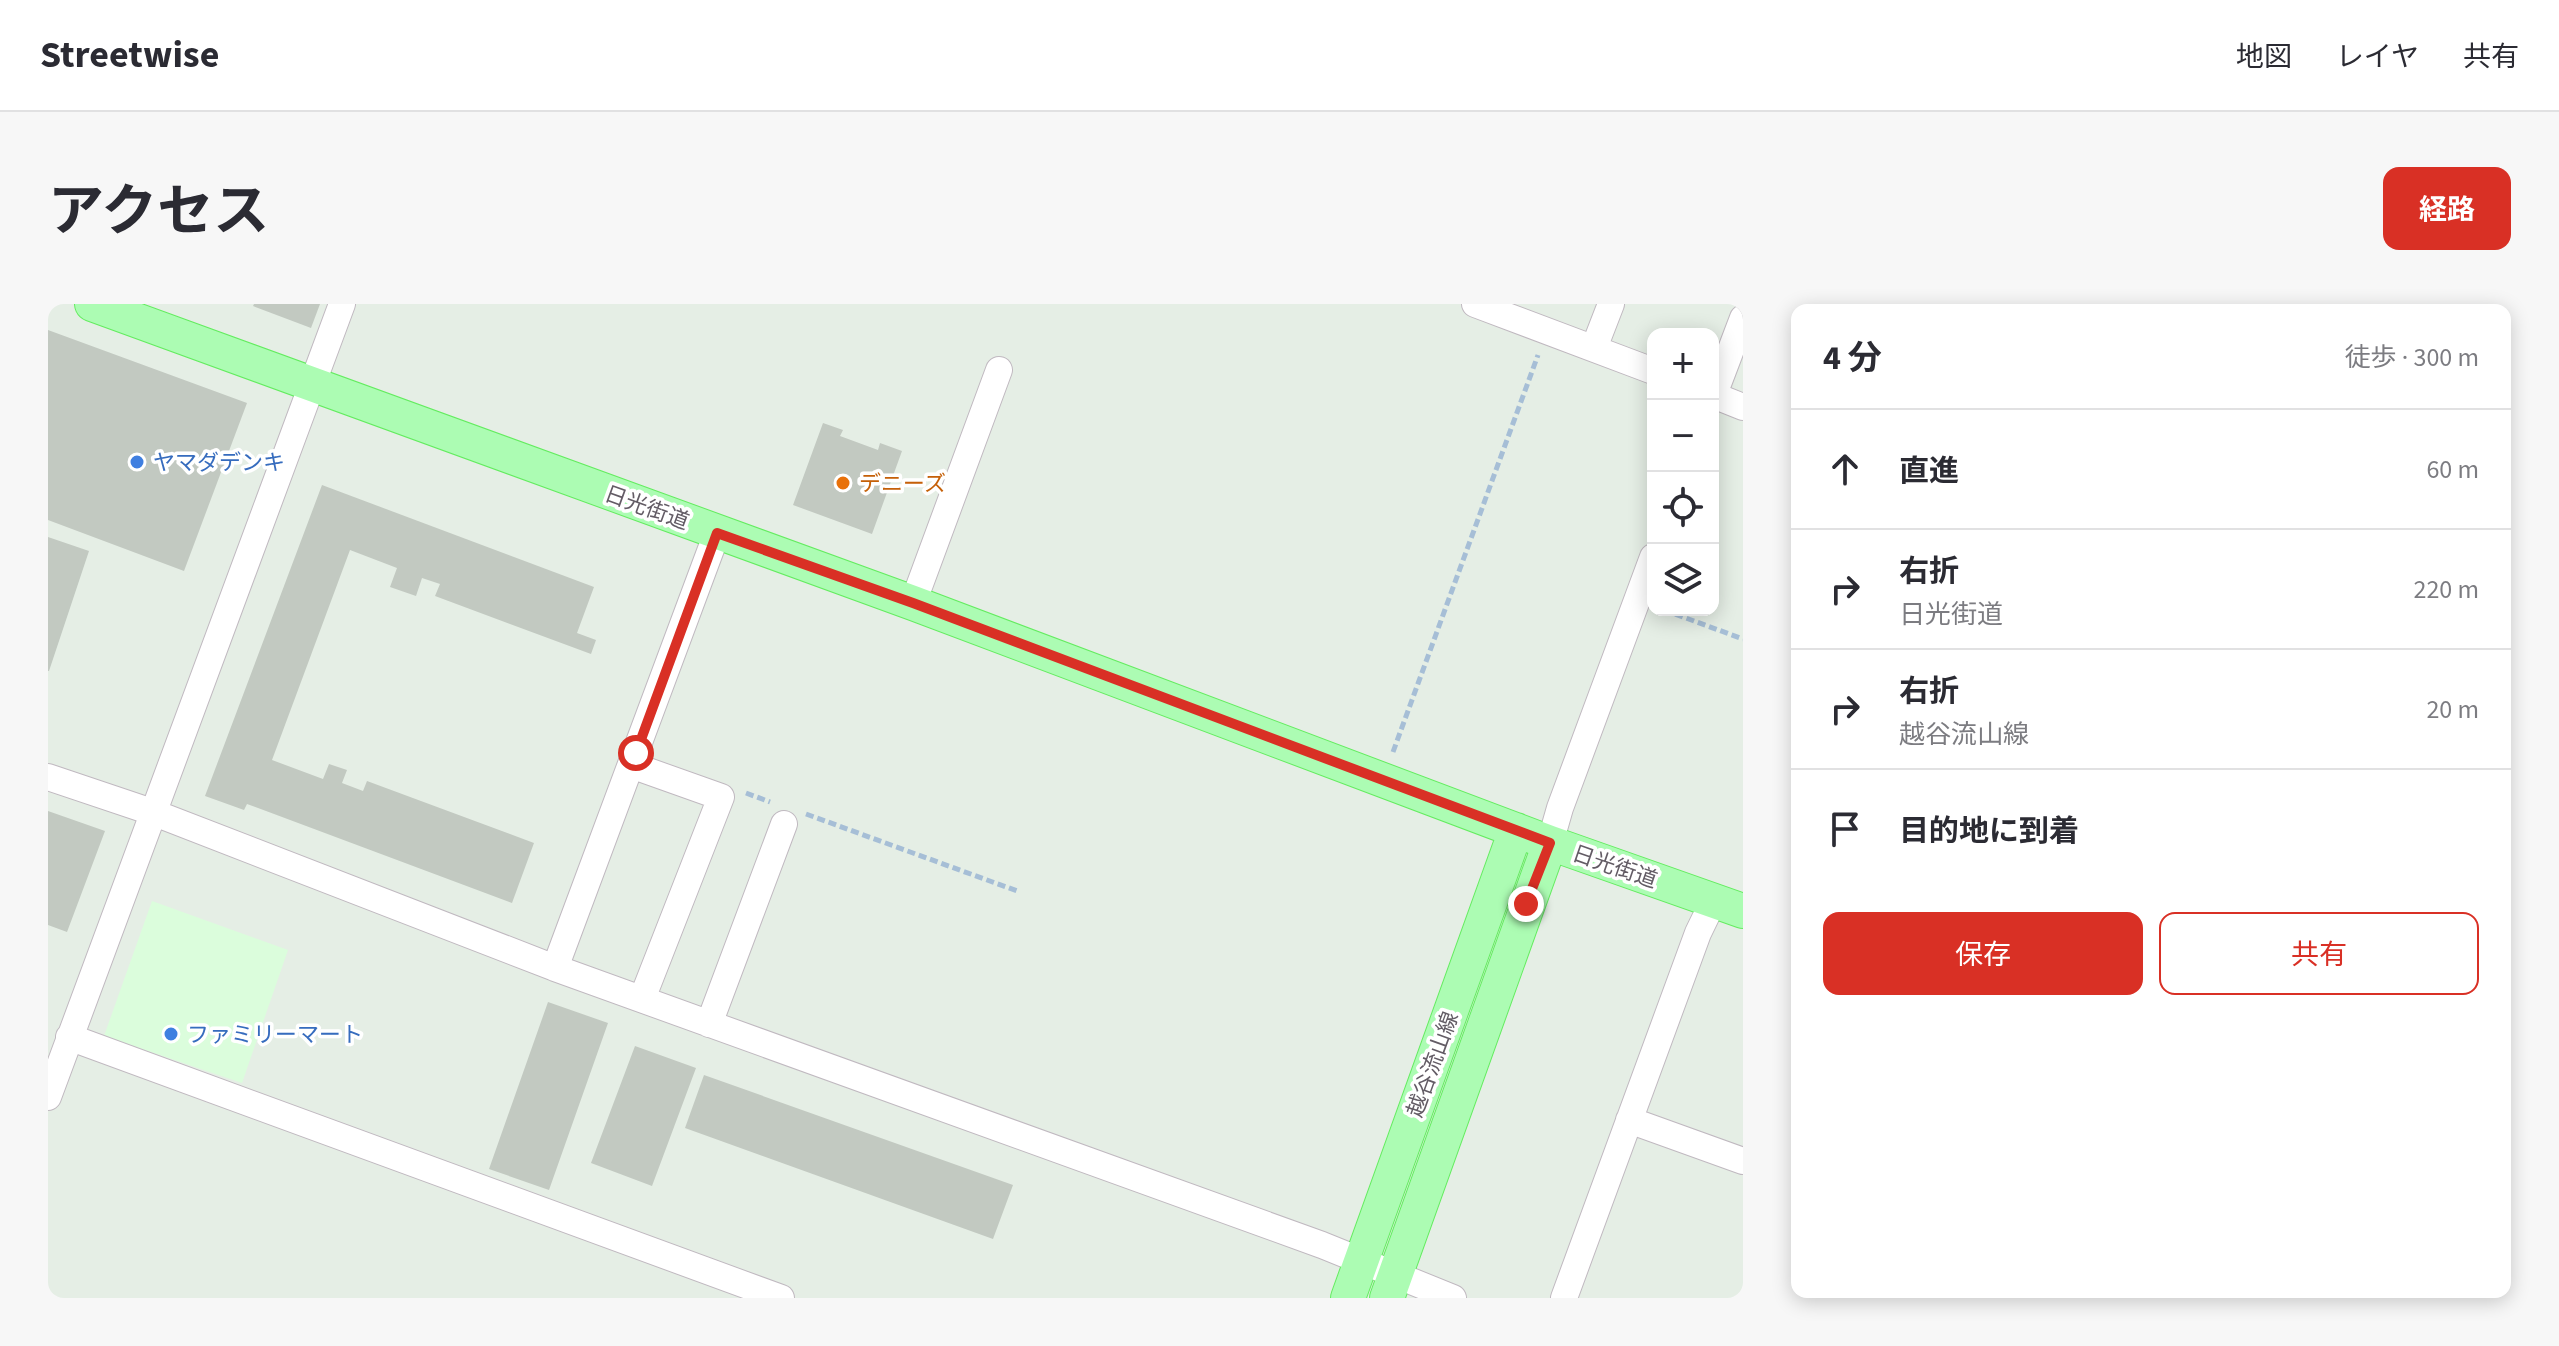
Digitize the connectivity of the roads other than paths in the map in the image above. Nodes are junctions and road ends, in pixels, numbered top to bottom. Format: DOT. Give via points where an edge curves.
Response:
graph roads {
  1 [pos="92,304"];
  2 [pos="342,304"];
  3 [pos="1475,304"];
  4 [pos="1611,304"];
  5 [pos="1743,318"];
  6 [pos="1594,348"];
  7 [pos="1647,369"];
  8 [pos="999,370"];
  9 [pos="1719,380"];
  10 [pos="312,386"];
  11 [pos="1719,398"];
  12 [pos="1743,407"];
  13 [pos="717,533"];
  14 [pos="1647,573"];
  15 [pos="913,603"];
  16 [pos="631,765"];
  17 [pos="48,777"];
  18 [pos="152,812"];
  19 [pos="789,814"];
  20 [pos="1516,830"];
  21 [pos="1550,843"];
  22 [pos="1729,906"];
  23 [pos="555,968"];
  24 [pos="642,999"];
  25 [pos="709,1024"];
  26 [pos="69,1037"];
  27 [pos="48,1097"];
  28 [pos="1629,1120"];
  29 [pos="1743,1161"];
  30 [pos="1362,1261"];
  31 [pos="1392,1287"];
  32 [pos="781,1298"];
  33 [pos="1348,1298"];
  34 [pos="1453,1298"];
  35 [pos="1564,1298"];
  1 -- 10 [label="main road, 日光街道"];
  2 -- 10 [label="street"];
  3 -- 6 [label="street"];
  4 -- 6 [label="street"];
  5 -- 9 [label="street"];
  6 -- 7 [label="street"];
  8 -- 15 [label="street"];
  10 -- 13 [label="main road, 日光街道"];
  10 -- 18 [label="street"];
  11 -- 12 [label="street"];
  13 -- 15 [label="main road, 日光街道"];
  13 -- 16 [label="street"];
  14 -- 21 [label="street"];
  15 -- 20 [label="main road, 日光街道"];
  16 -- 23 [label="street"];
  16 -- 24 [label="street" via="721,797"];
  17 -- 18 [label="street"];
  18 -- 23 [label="street"];
  18 -- 26 [label="street"];
  19 -- 25 [label="street"];
  20 -- 21 [label="main road, 日光街道"];
  20 -- 30 [label="main road, 越谷流山線"];
  21 -- 22 [label="main road, 日光街道"];
  21 -- 31 [label="main road, 越谷流山線"];
  22 -- 28 [label="street" via="1698,933"];
  23 -- 24 [label="street"];
  24 -- 25 [label="street"];
  25 -- 30 [label="street"];
  26 -- 27 [label="street"];
  26 -- 32 [label="street"];
  28 -- 29 [label="street"];
  28 -- 35 [label="street"];
  30 -- 31 [label="street"];
  30 -- 33 [label="main road, 越谷流山線"];
  31 -- 34 [label="street"];
}
